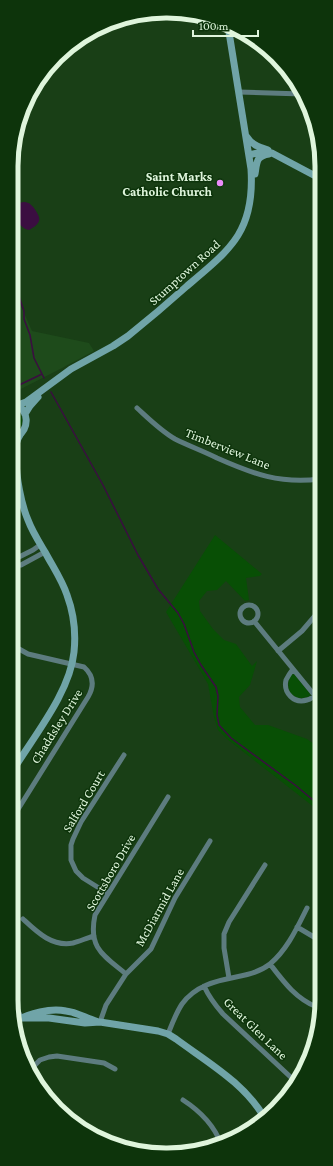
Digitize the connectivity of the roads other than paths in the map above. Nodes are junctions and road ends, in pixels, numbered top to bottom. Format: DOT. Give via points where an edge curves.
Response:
graph roads {
  1 [pos="229,32"];
  2 [pos="239,92"];
  3 [pos="296,94"];
  4 [pos="246,132"];
  5 [pos="275,154"];
  6 [pos="250,155"];
  7 [pos="315,175"];
  8 [pos="252,181"];
  9 [pos="44,390"];
  10 [pos="18,403"];
  11 [pos="18,406"];
  12 [pos="137,408"];
  13 [pos="25,414"];
  14 [pos="20,435"];
  15 [pos="18,438"];
  16 [pos="18,476"];
  17 [pos="315,479"];
  18 [pos="40,545"];
  19 [pos="45,552"];
  20 [pos="18,557"];
  21 [pos="18,565"];
  22 [pos="315,616"];
  23 [pos="254,621"];
  24 [pos="18,649"];
  25 [pos="278,651"];
  26 [pos="72,664"];
  27 [pos="293,669"];
  28 [pos="314,696"];
  29 [pos="124,755"];
  30 [pos="18,761"];
  31 [pos="168,797"];
  32 [pos="18,809"];
  33 [pos="210,841"];
  34 [pos="265,865"];
  35 [pos="108,893"];
  36 [pos="307,908"];
  37 [pos="23,919"];
  38 [pos="297,927"];
  39 [pos="94,936"];
  40 [pos="315,938"];
  41 [pos="270,964"];
  42 [pos="126,974"];
  43 [pos="229,978"];
  44 [pos="204,986"];
  45 [pos="315,1006"];
  46 [pos="19,1020"];
  47 [pos="100,1022"];
  48 [pos="168,1034"];
  49 [pos="34,1066"];
  50 [pos="115,1069"];
  51 [pos="292,1079"];
  52 [pos="183,1100"];
  53 [pos="261,1113"];
  54 [pos="219,1138"];
  1 -- 2 [label="street, Stumptown Road"];
  2 -- 3 [label="street"];
  2 -- 4 [label="street, Stumptown Road"];
  4 -- 5 [label="street" via="252,144"];
  4 -- 6 [label="street, Stumptown Road"];
  5 -- 6 [label="street" via="265,152"];
  5 -- 7 [label="street"];
  5 -- 8 [label="street" via="259,158"];
  6 -- 8 [label="street, Stumptown Road"];
  8 -- 9 [label="street, Stumptown Road" via="251,199 245,221 235,240 220,258 128,336 71,369"];
  9 -- 10 [label="street, Stumptown Road" via="26,402"];
  9 -- 13 [label="street, Stumptown Road"];
  11 -- 13 [label="street"];
  12 -- 17 [label="street, Timberview Lane" via="176,439 240,468 278,479"];
  13 -- 14 [label="street" via="26,423"];
  14 -- 15 [label="street"];
  16 -- 18 [label="street" via="25,512"];
  18 -- 19 [label="street"];
  18 -- 20 [label="street"];
  19 -- 21 [label="street"];
  19 -- 26 [label="street" via="61,581 72,610 75,639"];
  22 -- 25 [label="street" via="302,631"];
  23 -- 25 [label="street"];
  24 -- 26 [label="street, Chaddsley Drive"];
  25 -- 27 [label="street"];
  26 -- 30 [label="street" via="59,698"];
  26 -- 32 [label="street, Chaddsley Drive" via="84,667 88,671 93,687"];
  27 -- 28 [label="street"];
  27 -- 28 [label="street" via="287,680 289,695 302,701"];
  29 -- 35 [label="street, Salford Court" via="78,827 71,845 76,871"];
  31 -- 35 [label="street, Scottsboro Drive"];
  33 -- 42 [label="street, McDiarmid Lane" via="175,898 151,949"];
  34 -- 43 [label="street" via="224,934"];
  35 -- 39 [label="street, Scottsboro Drive" via="95,915"];
  36 -- 38 [label="street"];
  37 -- 39 [label="street" via="45,937 60,943 71,943"];
  38 -- 40 [label="street"];
  38 -- 41 [label="street" via="286,947"];
  39 -- 42 [label="street, Scottsboro Drive" via="95,943 104,956"];
  41 -- 43 [label="street" via="249,975"];
  41 -- 45 [label="street" via="298,996"];
  42 -- 47 [label="street, McDiarmid Lane" via="106,1005"];
  43 -- 44 [label="street"];
  44 -- 48 [label="street" via="192,993 182,1004"];
  44 -- 51 [label="street, Great Glen Lane" via="223,1014"];
  46 -- 47 [label="street" via="57,1010"];
  47 -- 48 [label="street"];
  48 -- 53 [label="street" via="240,1087"];
  49 -- 50 [label="street" via="40,1060 58,1056 104,1064"];
  52 -- 54 [label="street" via="207,1121"];
}
